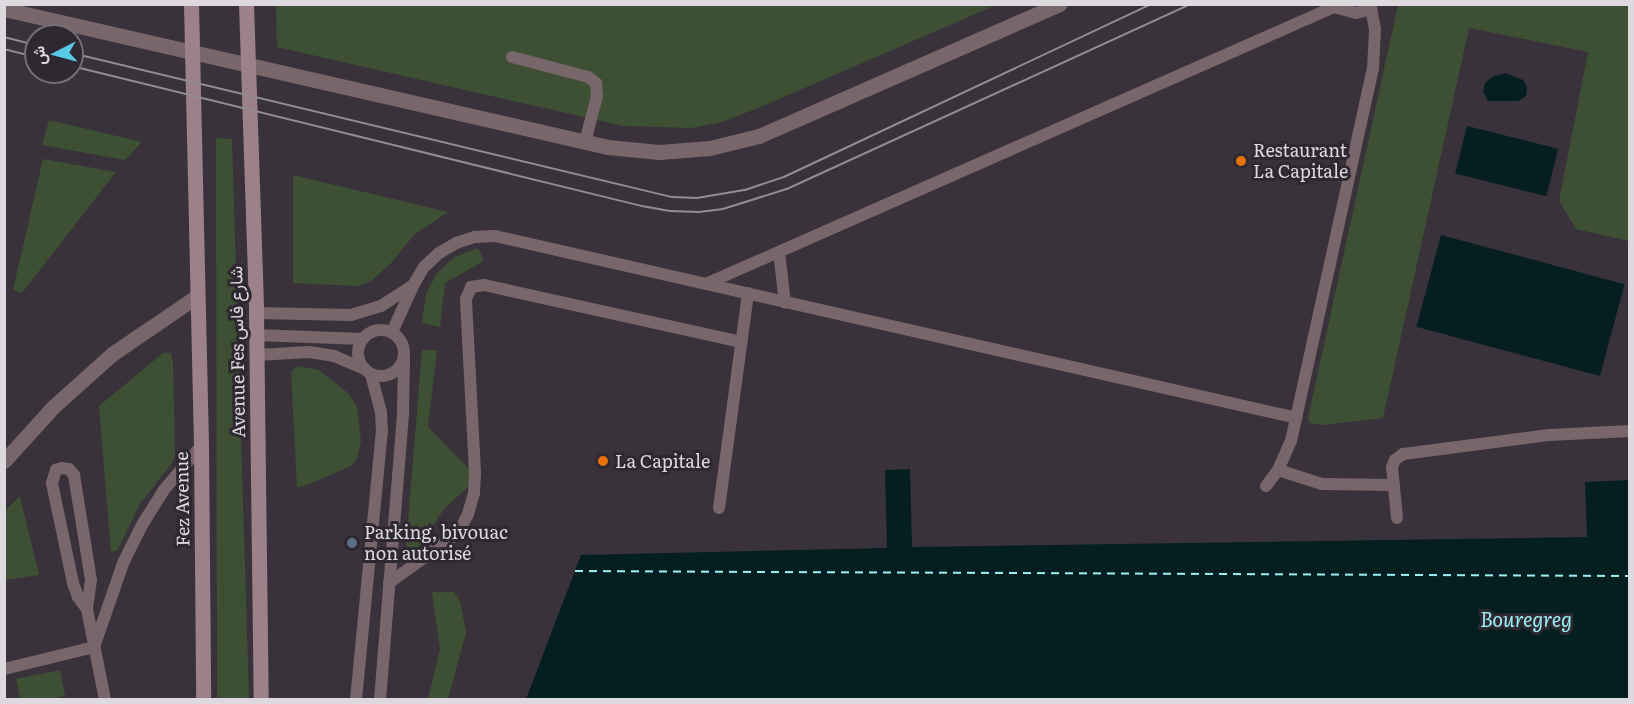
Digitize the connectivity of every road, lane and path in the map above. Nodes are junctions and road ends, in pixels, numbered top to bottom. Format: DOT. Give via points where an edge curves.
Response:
graph roads {
  1 [pos="191,4"];
  2 [pos="246,4"];
  3 [pos="1059,4"];
  4 [pos="1334,5"];
  5 [pos="1370,7"];
  6 [pos="4,9"];
  7 [pos="192,54"];
  8 [pos="512,57"];
  9 [pos="248,64"];
  10 [pos="585,142"];
  11 [pos="779,252"];
  12 [pos="708,283"];
  13 [pos="414,284"];
  14 [pos="748,293"];
  15 [pos="196,297"];
  16 [pos="785,303"];
  17 [pos="368,311"];
  18 [pos="256,313"];
  19 [pos="376,330"];
  20 [pos="392,332"];
  21 [pos="256,335"];
  22 [pos="363,339"];
  23 [pos="741,342"];
  24 [pos="257,355"];
  25 [pos="404,359"];
  26 [pos="368,371"];
  27 [pos="1297,417"];
  28 [pos="1629,431"];
  29 [pos="201,446"];
  30 [pos="4,461"];
  31 [pos="1278,470"];
  32 [pos="1394,485"];
  33 [pos="1266,486"];
  34 [pos="719,508"];
  35 [pos="1396,518"];
  36 [pos="389,583"];
  37 [pos="87,609"];
  38 [pos="94,647"];
  39 [pos="4,669"];
  40 [pos="105,699"];
  41 [pos="203,699"];
  42 [pos="261,699"];
  43 [pos="356,699"];
  44 [pos="380,699"];
  1 -- 7 [label="main road"];
  2 -- 9 [label="main road, Avenue Fes شارع فاس"];
  3 -- 10 [label="street" via="759,136 710,148 659,152"];
  4 -- 5 [label="lane" via="1356,13"];
  4 -- 11 [label="lane"];
  5 -- 27 [label="lane" via="1375,29 1373,69"];
  6 -- 7 [label="street"];
  7 -- 9 [label="street"];
  7 -- 15 [label="main road"];
  8 -- 10 [label="lane" via="588,76 596,83 597,96"];
  9 -- 10 [label="street"];
  9 -- 18 [label="main road, Avenue Fes شارع فاس"];
  11 -- 12 [label="lane"];
  11 -- 16 [label="lane"];
  12 -- 13 [label="lane" via="495,236 475,237 447,248 424,267"];
  12 -- 14 [label="lane"];
  13 -- 17 [label="lane"];
  13 -- 20 [label="lane"];
  14 -- 16 [label="lane"];
  14 -- 23 [label="lane"];
  15 -- 29 [label="main road, Fez Avenue"];
  15 -- 30 [label="street" via="112,354 53,407"];
  16 -- 27 [label="lane"];
  17 -- 18 [label="lane" via="351,315"];
  17 -- 19 [label="lane"];
  18 -- 21 [label="main road, Avenue Fes شارع فاس"];
  19 -- 20 [label="lane"];
  19 -- 22 [label="lane"];
  20 -- 25 [label="lane" via="403,344"];
  21 -- 22 [label="lane"];
  21 -- 24 [label="main road, Avenue Fes شارع فاس"];
  22 -- 26 [label="lane" via="358,354"];
  23 -- 34 [label="lane"];
  23 -- 36 [label="lane" via="484,285 471,287 466,299 475,472 471,504 458,533"];
  24 -- 26 [label="lane" via="309,352 334,356"];
  24 -- 42 [label="main road, Avenue Fes شارع فاس"];
  25 -- 26 [label="lane" via="395,372 378,376"];
  25 -- 36 [label="lane"];
  26 -- 43 [label="lane" via="381,412 382,432"];
  27 -- 31 [label="lane"];
  28 -- 32 [label="lane" via="1549,435 1407,453 1395,460"];
  29 -- 38 [label="lane" via="163,491 132,543"];
  29 -- 41 [label="main road, Fez Avenue"];
  31 -- 32 [label="lane" via="1322,483"];
  31 -- 33 [label="lane"];
  32 -- 35 [label="lane"];
  36 -- 44 [label="lane"];
  37 -- 37 [label="lane" via="91,580 74,475 62,468 56,470 52,483 73,583"];
  37 -- 38 [label="lane"];
  38 -- 39 [label="lane"];
  38 -- 40 [label="lane"];
}
